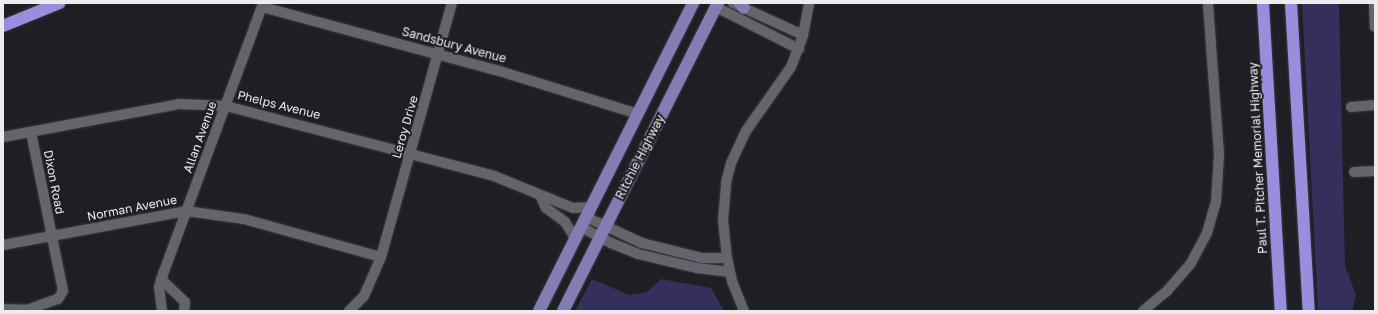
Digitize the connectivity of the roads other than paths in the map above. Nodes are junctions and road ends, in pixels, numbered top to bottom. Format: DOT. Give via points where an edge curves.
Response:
graph roads {
  1 [pos="59,3"];
  2 [pos="452,3"];
  3 [pos="693,3"];
  4 [pos="809,3"];
  5 [pos="1208,3"];
  6 [pos="1263,3"];
  7 [pos="1291,3"];
  8 [pos="714,4"];
  9 [pos="262,5"];
  10 [pos="739,5"];
  11 [pos="1374,7"];
  12 [pos="3,26"];
  13 [pos="1375,27"];
  14 [pos="803,35"];
  15 [pos="799,49"];
  16 [pos="438,54"];
  17 [pos="1375,105"];
  18 [pos="226,106"];
  19 [pos="1352,107"];
  20 [pos="638,114"];
  21 [pos="31,132"];
  22 [pos="3,137"];
  23 [pos="411,153"];
  24 [pos="1354,172"];
  25 [pos="1375,172"];
  26 [pos="541,197"];
  27 [pos="186,211"];
  28 [pos="586,217"];
  29 [pos="605,227"];
  30 [pos="51,236"];
  31 [pos="575,238"];
  32 [pos="600,238"];
  33 [pos="3,245"];
  34 [pos="381,257"];
  35 [pos="726,258"];
  36 [pos="730,272"];
  37 [pos="161,279"];
  38 [pos="3,309"];
  39 [pos="27,310"];
  40 [pos="162,311"];
  41 [pos="184,311"];
  42 [pos="348,311"];
  43 [pos="539,311"];
  44 [pos="563,311"];
  45 [pos="744,311"];
  46 [pos="1143,311"];
  47 [pos="1281,311"];
  48 [pos="1309,311"];
  1 -- 12 [label="highway"];
  2 -- 16 [label="street, Leroy Drive"];
  3 -- 20 [label="main road, Ritchie Highway"];
  4 -- 14 [label="street"];
  5 -- 46 [label="street" via="1219,154 1216,202 1207,233 1191,263 1167,291"];
  6 -- 47 [label="highway, Paul T. Pitcher Memorial Highway"];
  7 -- 48 [label="highway"];
  8 -- 15 [label="street"];
  8 -- 29 [label="main road, Ritchie Highway"];
  9 -- 16 [label="street, Sandsbury Avenue"];
  9 -- 18 [label="street, Allan Avenue"];
  10 -- 14 [label="street"];
  11 -- 13 [label="street"];
  14 -- 15 [label="street"];
  15 -- 35 [label="street" via="780,86 746,131 731,164 723,201"];
  16 -- 20 [label="street, Sandsbury Avenue"];
  16 -- 23 [label="street, Leroy Drive"];
  17 -- 19 [label="street"];
  18 -- 21 [label="street, Phelps Avenue" via="179,104"];
  18 -- 23 [label="street, Phelps Avenue"];
  18 -- 27 [label="street, Allan Avenue"];
  20 -- 28 [label="main road, Ritchie Highway"];
  21 -- 22 [label="street, Phelps Avenue"];
  21 -- 30 [label="street, Dixon Road"];
  23 -- 26 [label="street, Phelps Avenue" via="494,176"];
  23 -- 34 [label="street, Leroy Drive"];
  24 -- 25 [label="street"];
  26 -- 28 [label="street, Phelps Avenue" via="548,197 573,208"];
  26 -- 31 [label="street, Phelps Avenue" via="546,208 565,222"];
  27 -- 30 [label="street, Norman Avenue"];
  27 -- 34 [label="street, Norman Avenue" via="244,219"];
  27 -- 37 [label="street, Allan Avenue"];
  28 -- 29 [label="street"];
  28 -- 31 [label="main road, Ritchie Highway"];
  28 -- 32 [label="street"];
  29 -- 32 [label="main road, Ritchie Highway"];
  29 -- 35 [label="street" via="628,238 666,249 702,258"];
  30 -- 33 [label="street, Norman Avenue"];
  30 -- 39 [label="street, Dixon Road" via="63,291 58,299"];
  31 -- 43 [label="main road, Ritchie Highway"];
  32 -- 36 [label="street" via="645,255 697,268"];
  32 -- 44 [label="main road, Ritchie Highway"];
  34 -- 42 [label="street, Leroy Drive" via="364,296"];
  35 -- 36 [label="street"];
  36 -- 45 [label="street"];
  37 -- 40 [label="street, Allan Avenue" via="159,300"];
  37 -- 41 [label="street" via="185,302"];
  38 -- 39 [label="street"];
}
